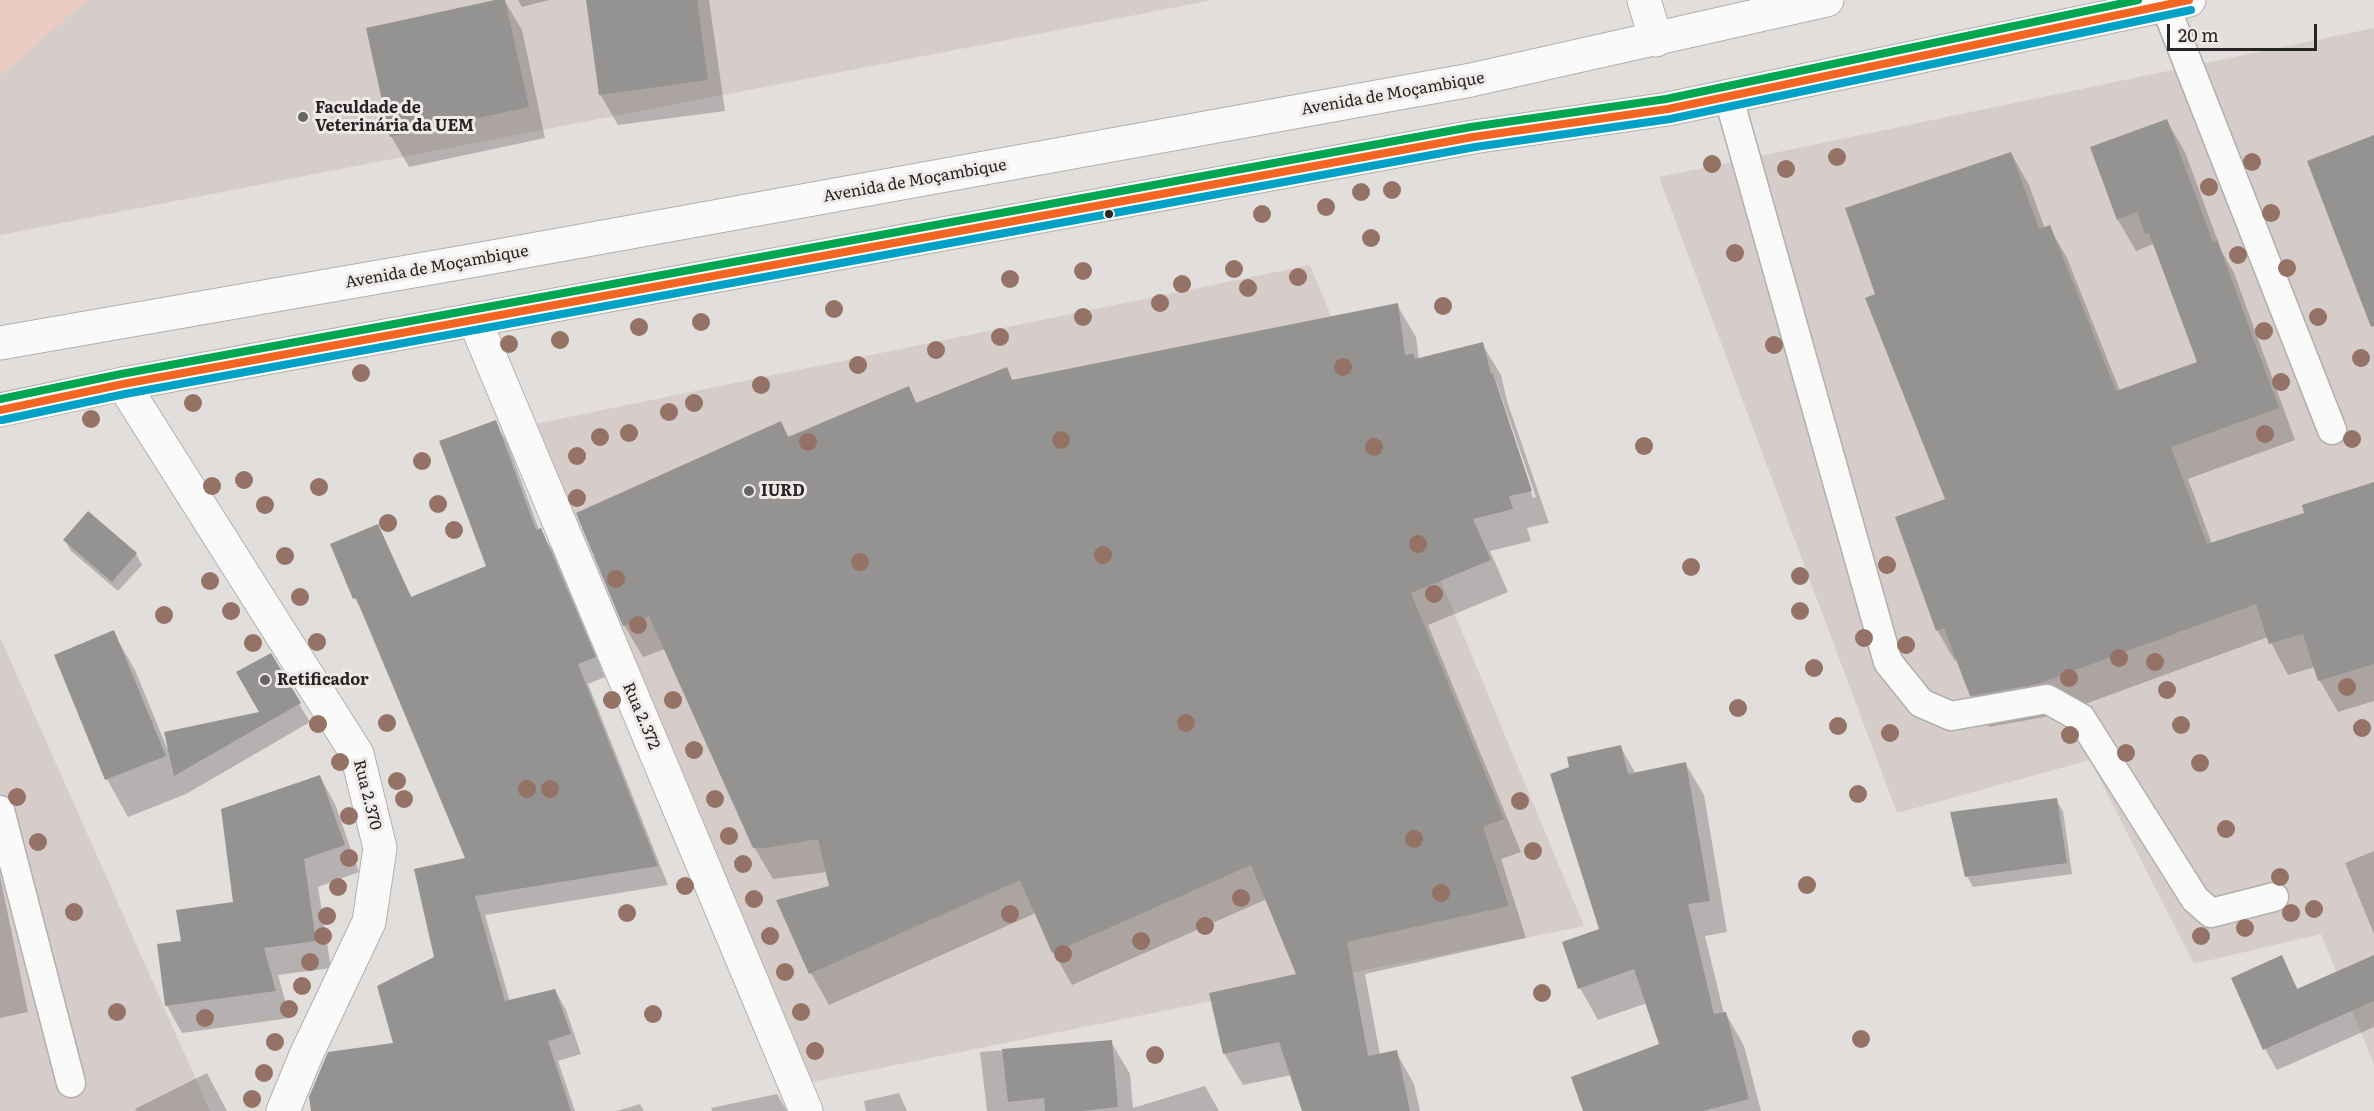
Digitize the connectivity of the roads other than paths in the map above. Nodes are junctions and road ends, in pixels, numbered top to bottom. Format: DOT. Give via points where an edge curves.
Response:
graph roads {
  1 [pos="1644,0"];
  2 [pos="1827,0"];
  3 [pos="2177,3"];
  4 [pos="1656,40"];
  5 [pos="1728,95"];
  6 [pos="475,321"];
  7 [pos="0,343"];
  8 [pos="123,384"];
  9 [pos="0,410"];
  10 [pos="2332,430"];
  11 [pos="0,810"];
  12 [pos="2274,897"];
  13 [pos="71,1083"];
  14 [pos="283,1111"];
  15 [pos="806,1111"];
  1 -- 4 [label="main road"];
  2 -- 4 [label="main road, Avenida de Moçambique"];
  3 -- 5 [label="main road"];
  3 -- 10 [label="lane"];
  4 -- 7 [label="main road, Avenida de Moçambique" via="1471,80"];
  5 -- 6 [label="main road" via="1668,109 1473,137"];
  5 -- 12 [label="lane" via="1888,662 1921,703 1951,716 2047,699 2081,718 2195,899 2211,913"];
  6 -- 8 [label="main road"];
  6 -- 15 [label="main road, Rua 2.372"];
  8 -- 9 [label="main road"];
  8 -- 14 [label="main road, Rua 2.370" via="357,754 380,848 369,922"];
  11 -- 13 [label="lane"];
}
